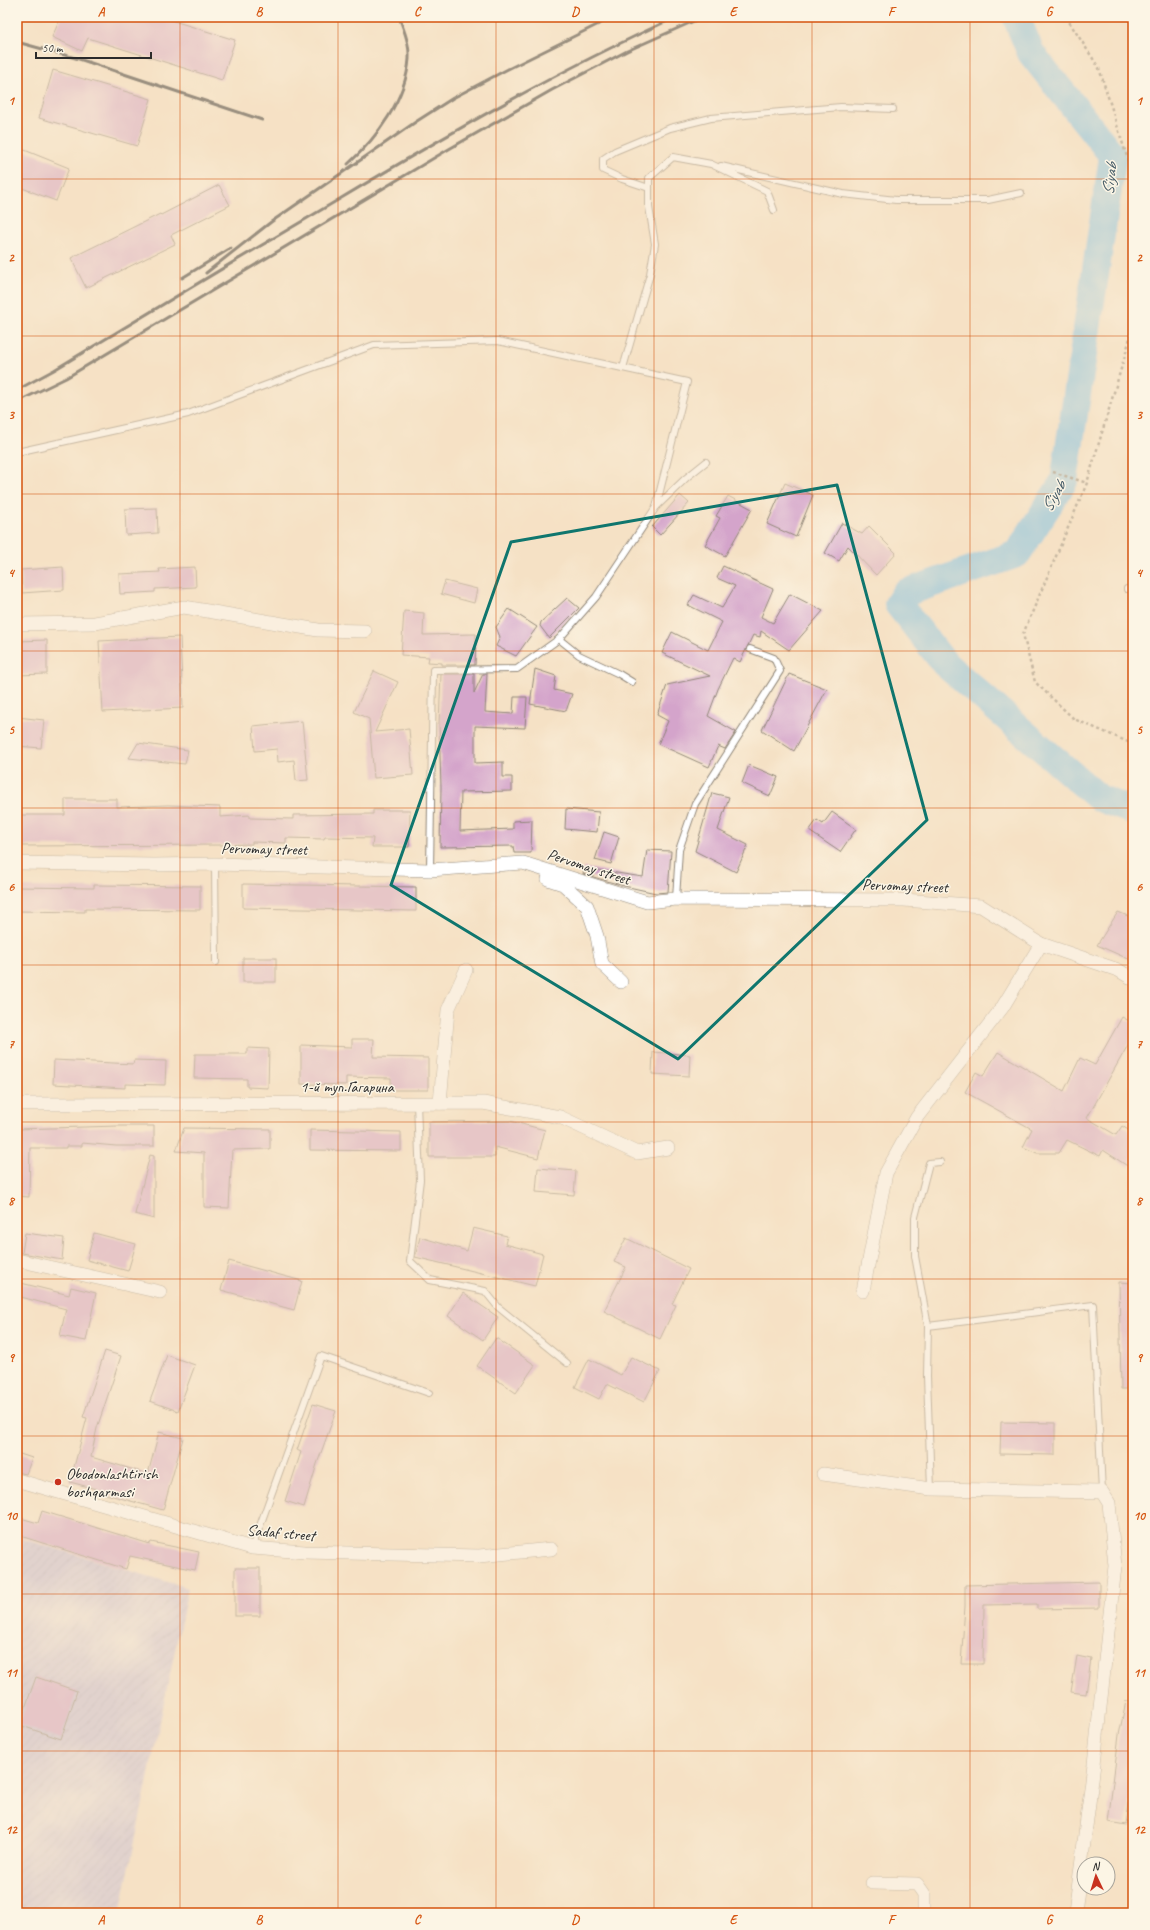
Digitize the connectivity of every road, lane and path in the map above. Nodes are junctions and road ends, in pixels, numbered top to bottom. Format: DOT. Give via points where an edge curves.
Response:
graph roads {
  1 [pos="1066,17"];
  2 [pos="893,109"];
  3 [pos="711,164"];
  4 [pos="1133,176"];
  5 [pos="649,188"];
  6 [pos="1021,193"];
  7 [pos="774,210"];
  8 [pos="1133,315"];
  9 [pos="623,368"];
  10 [pos="17,452"];
  11 [pos="706,462"];
  12 [pos="1054,472"];
  13 [pos="1087,483"];
  14 [pos="656,507"];
  15 [pos="17,624"];
  16 [pos="365,631"];
  17 [pos="559,638"];
  18 [pos="750,649"];
  19 [pos="632,682"];
  20 [pos="1133,744"];
  21 [pos="17,863"];
  22 [pos="215,864"];
  23 [pos="430,870"];
  24 [pos="676,898"];
  25 [pos="1041,944"];
  26 [pos="216,962"];
  27 [pos="466,970"];
  28 [pos="1133,979"];
  29 [pos="621,982"];
  30 [pos="440,1102"];
  31 [pos="417,1103"];
  32 [pos="17,1104"];
  33 [pos="668,1148"];
  34 [pos="940,1162"];
  35 [pos="17,1260"];
  36 [pos="862,1291"];
  37 [pos="160,1292"];
  38 [pos="928,1326"];
  39 [pos="567,1363"];
  40 [pos="429,1394"];
  41 [pos="823,1474"];
  42 [pos="17,1480"];
  43 [pos="931,1489"];
  44 [pos="1102,1492"];
  45 [pos="252,1548"];
  46 [pos="551,1549"];
  47 [pos="872,1883"];
  48 [pos="924,1913"];
  49 [pos="1075,1913"];
  1 -- 4 [label="path" via="1099,68"];
  2 -- 5 [label="lane" via="841,108 711,118 670,128 615,151 603,159 603,170"];
  3 -- 5 [label="lane" via="673,157 649,178"];
  3 -- 6 [label="lane" via="843,194 896,200 988,200"];
  3 -- 7 [label="lane" via="766,191"];
  5 -- 9 [label="lane" via="649,207 656,244"];
  8 -- 13 [label="path" via="1129,342"];
  9 -- 10 [label="lane" via="498,341 374,345 188,414"];
  9 -- 14 [label="lane" via="687,382"];
  11 -- 14 [label="lane"];
  12 -- 13 [label="path"];
  13 -- 20 [label="path" via="1023,634 1035,682 1074,719"];
  14 -- 17 [label="lane" via="596,597"];
  15 -- 16 [label="street" via="95,623 184,607 318,630"];
  17 -- 19 [label="lane" via="579,655"];
  17 -- 23 [label="lane" via="517,669 432,670"];
  18 -- 24 [label="lane" via="774,658 780,671 695,804 679,850"];
  21 -- 22 [label="street, Pervomay street"];
  22 -- 23 [label="street, Pervomay street"];
  22 -- 26 [label="lane"];
  23 -- 24 [label="street, Pervomay street" via="523,862 647,902"];
  23 -- 29 [label="street" via="523,870 563,884 587,906 597,936 602,964"];
  24 -- 25 [label="street, Pervomay street" via="904,900 981,906"];
  25 -- 28 [label="street, Pervomay street" via="1118,970"];
  25 -- 36 [label="street" via="1002,1008 917,1117 886,1173"];
  27 -- 30 [label="street" via="448,1010"];
  30 -- 31 [label="street, 1-й туп.Гагарина"];
  30 -- 33 [label="street, 1-й туп.Гагарина" via="484,1103 560,1117 637,1153"];
  31 -- 32 [label="street, 1-й туп.Гагарина"];
  31 -- 39 [label="lane" via="420,1180 410,1261 430,1280 485,1291 498,1307"];
  34 -- 38 [label="lane" via="929,1163 914,1217 915,1256"];
  35 -- 37 [label="street"];
  38 -- 43 [label="lane"];
  38 -- 44 [label="lane" via="1093,1305"];
  40 -- 45 [label="lane" via="321,1356"];
  41 -- 43 [label="street"];
  42 -- 45 [label="street, Sadaf street"];
  43 -- 44 [label="street"];
  44 -- 49 [label="street" via="1109,1503 1115,1566"];
  45 -- 46 [label="street, Sadaf street" via="304,1552 479,1556"];
  47 -- 48 [label="street" via="917,1884 924,1894"];
}
